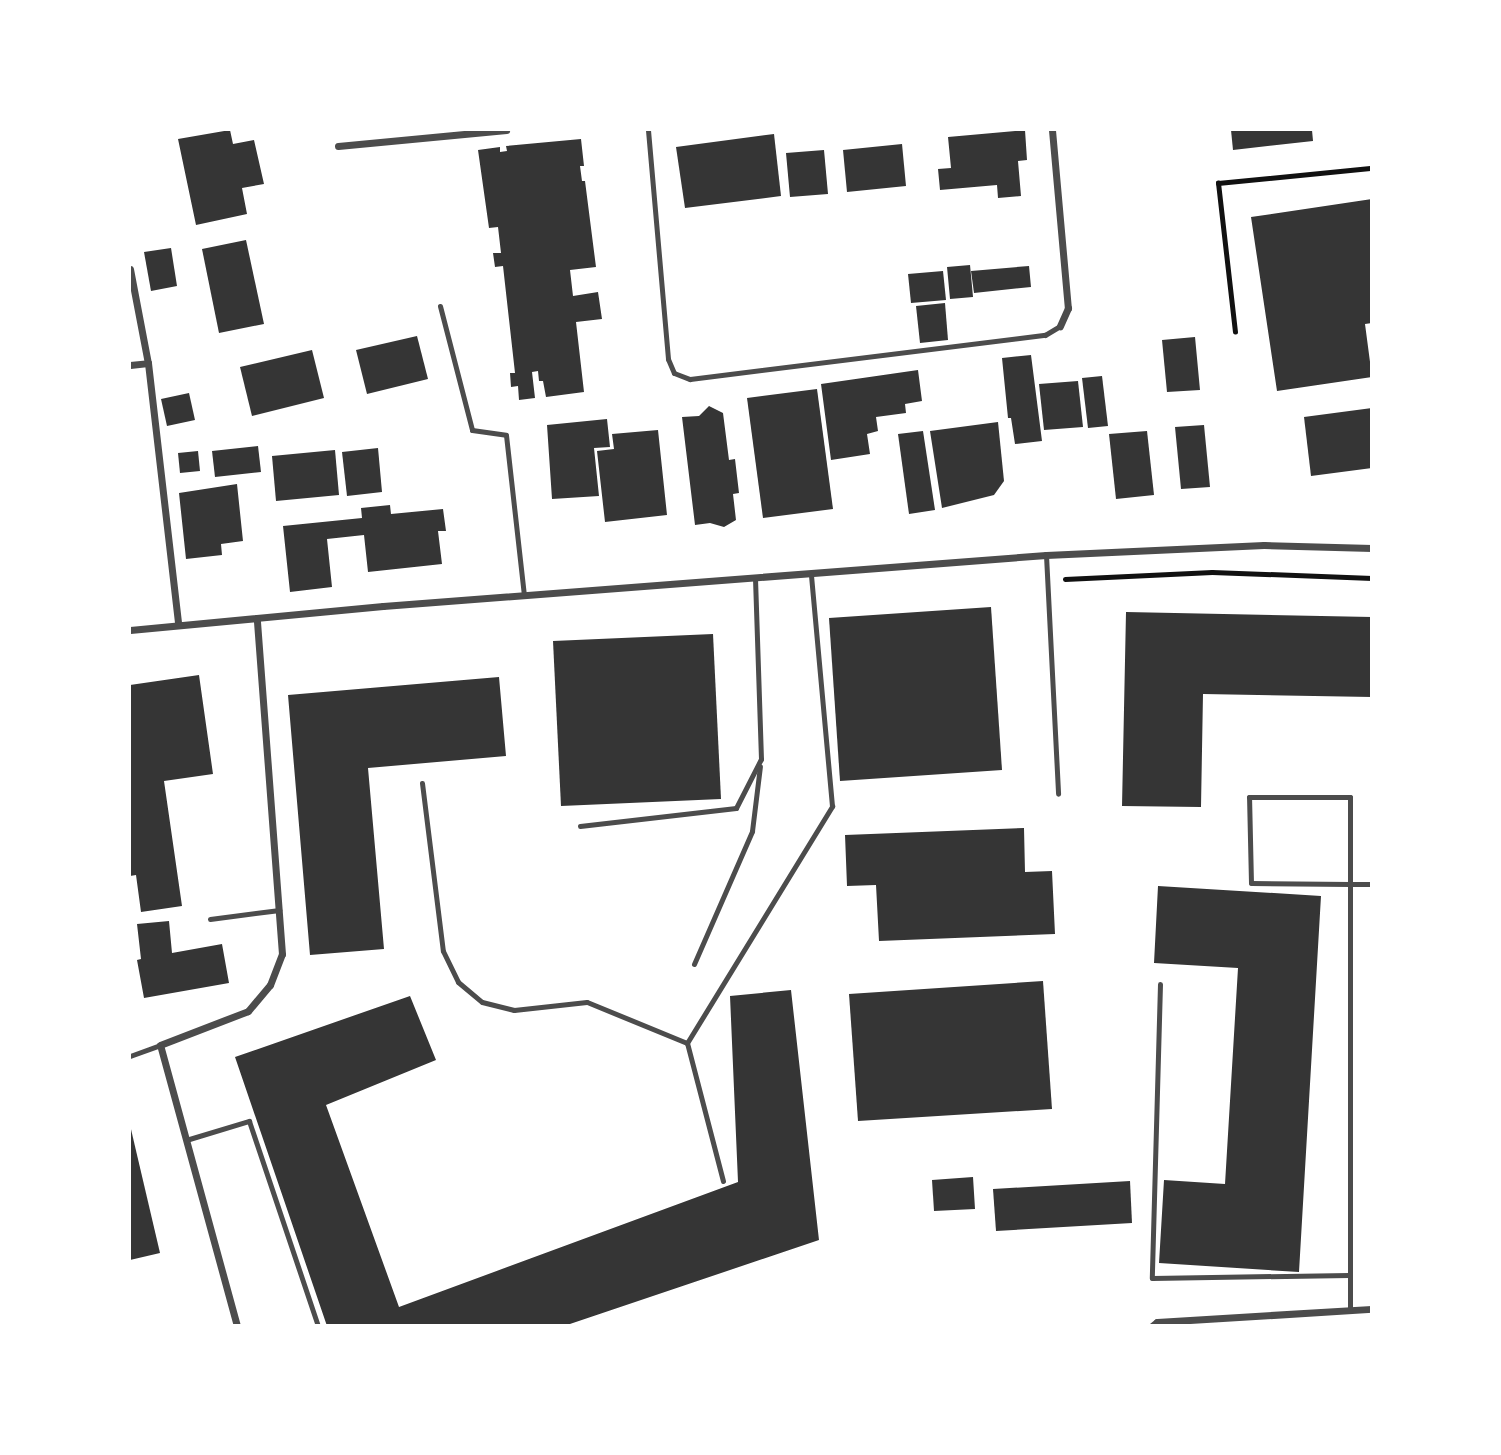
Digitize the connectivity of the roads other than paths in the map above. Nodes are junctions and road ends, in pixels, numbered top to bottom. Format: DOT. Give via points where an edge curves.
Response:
graph roads {
  1 [pos="506,130"];
  2 [pos="648,130"];
  3 [pos="1052,130"];
  4 [pos="469,131"];
  5 [pos="338,146"];
  6 [pos="130,269"];
  7 [pos="440,306"];
  8 [pos="1060,326"];
  9 [pos="148,363"];
  10 [pos="130,365"];
  11 [pos="1371,548"];
  12 [pos="1046,555"];
  13 [pos="811,573"];
  14 [pos="755,577"];
  15 [pos="524,595"];
  16 [pos="257,618"];
  17 [pos="178,624"];
  18 [pos="130,630"];
  19 [pos="761,760"];
  20 [pos="422,783"];
  21 [pos="1058,794"];
  22 [pos="580,826"];
  23 [pos="1350,884"];
  24 [pos="1371,884"];
  25 [pos="279,910"];
  26 [pos="210,919"];
  27 [pos="694,964"];
  28 [pos="1160,984"];
  29 [pos="687,1044"];
  30 [pos="160,1045"];
  31 [pos="130,1056"];
  32 [pos="186,1140"];
  33 [pos="723,1181"];
  34 [pos="1349,1275"];
  35 [pos="1371,1309"];
  36 [pos="1350,1311"];
  37 [pos="237,1325"];
  38 [pos="318,1325"];
  39 [pos="1152,1325"];
  1 -- 4 [label="street"];
  2 -- 8 [label="lane" via="668,359 674,373 704,378 1045,335"];
  3 -- 8 [label="street" via="1068,308"];
  4 -- 5 [label="street"];
  6 -- 9 [label="street"];
  7 -- 15 [label="lane" via="472,430 506,435"];
  9 -- 10 [label="street"];
  9 -- 17 [label="street"];
  11 -- 12 [label="street" via="1264,545"];
  12 -- 13 [label="street"];
  12 -- 21 [label="lane"];
  13 -- 14 [label="street"];
  13 -- 29 [label="lane" via="832,806"];
  14 -- 15 [label="street"];
  14 -- 19 [label="lane"];
  15 -- 16 [label="street"];
  16 -- 17 [label="street"];
  16 -- 25 [label="street"];
  17 -- 18 [label="street"];
  19 -- 22 [label="lane" via="736,808"];
  19 -- 27 [label="lane" via="752,831"];
  20 -- 29 [label="lane" via="443,951 458,982 482,1002 514,1010 587,1003"];
  23 -- 23 [label="lane" via="1350,797 1249,797 1251,883"];
  23 -- 24 [label="lane"];
  23 -- 34 [label="lane"];
  25 -- 26 [label="lane"];
  25 -- 30 [label="street" via="282,954 270,985 248,1011"];
  28 -- 34 [label="lane" via="1152,1279"];
  29 -- 33 [label="lane"];
  30 -- 31 [label="lane"];
  30 -- 32 [label="street"];
  32 -- 37 [label="street"];
  32 -- 38 [label="lane" via="249,1121"];
  34 -- 36 [label="lane"];
  35 -- 36 [label="street"];
  36 -- 39 [label="street"];
}
